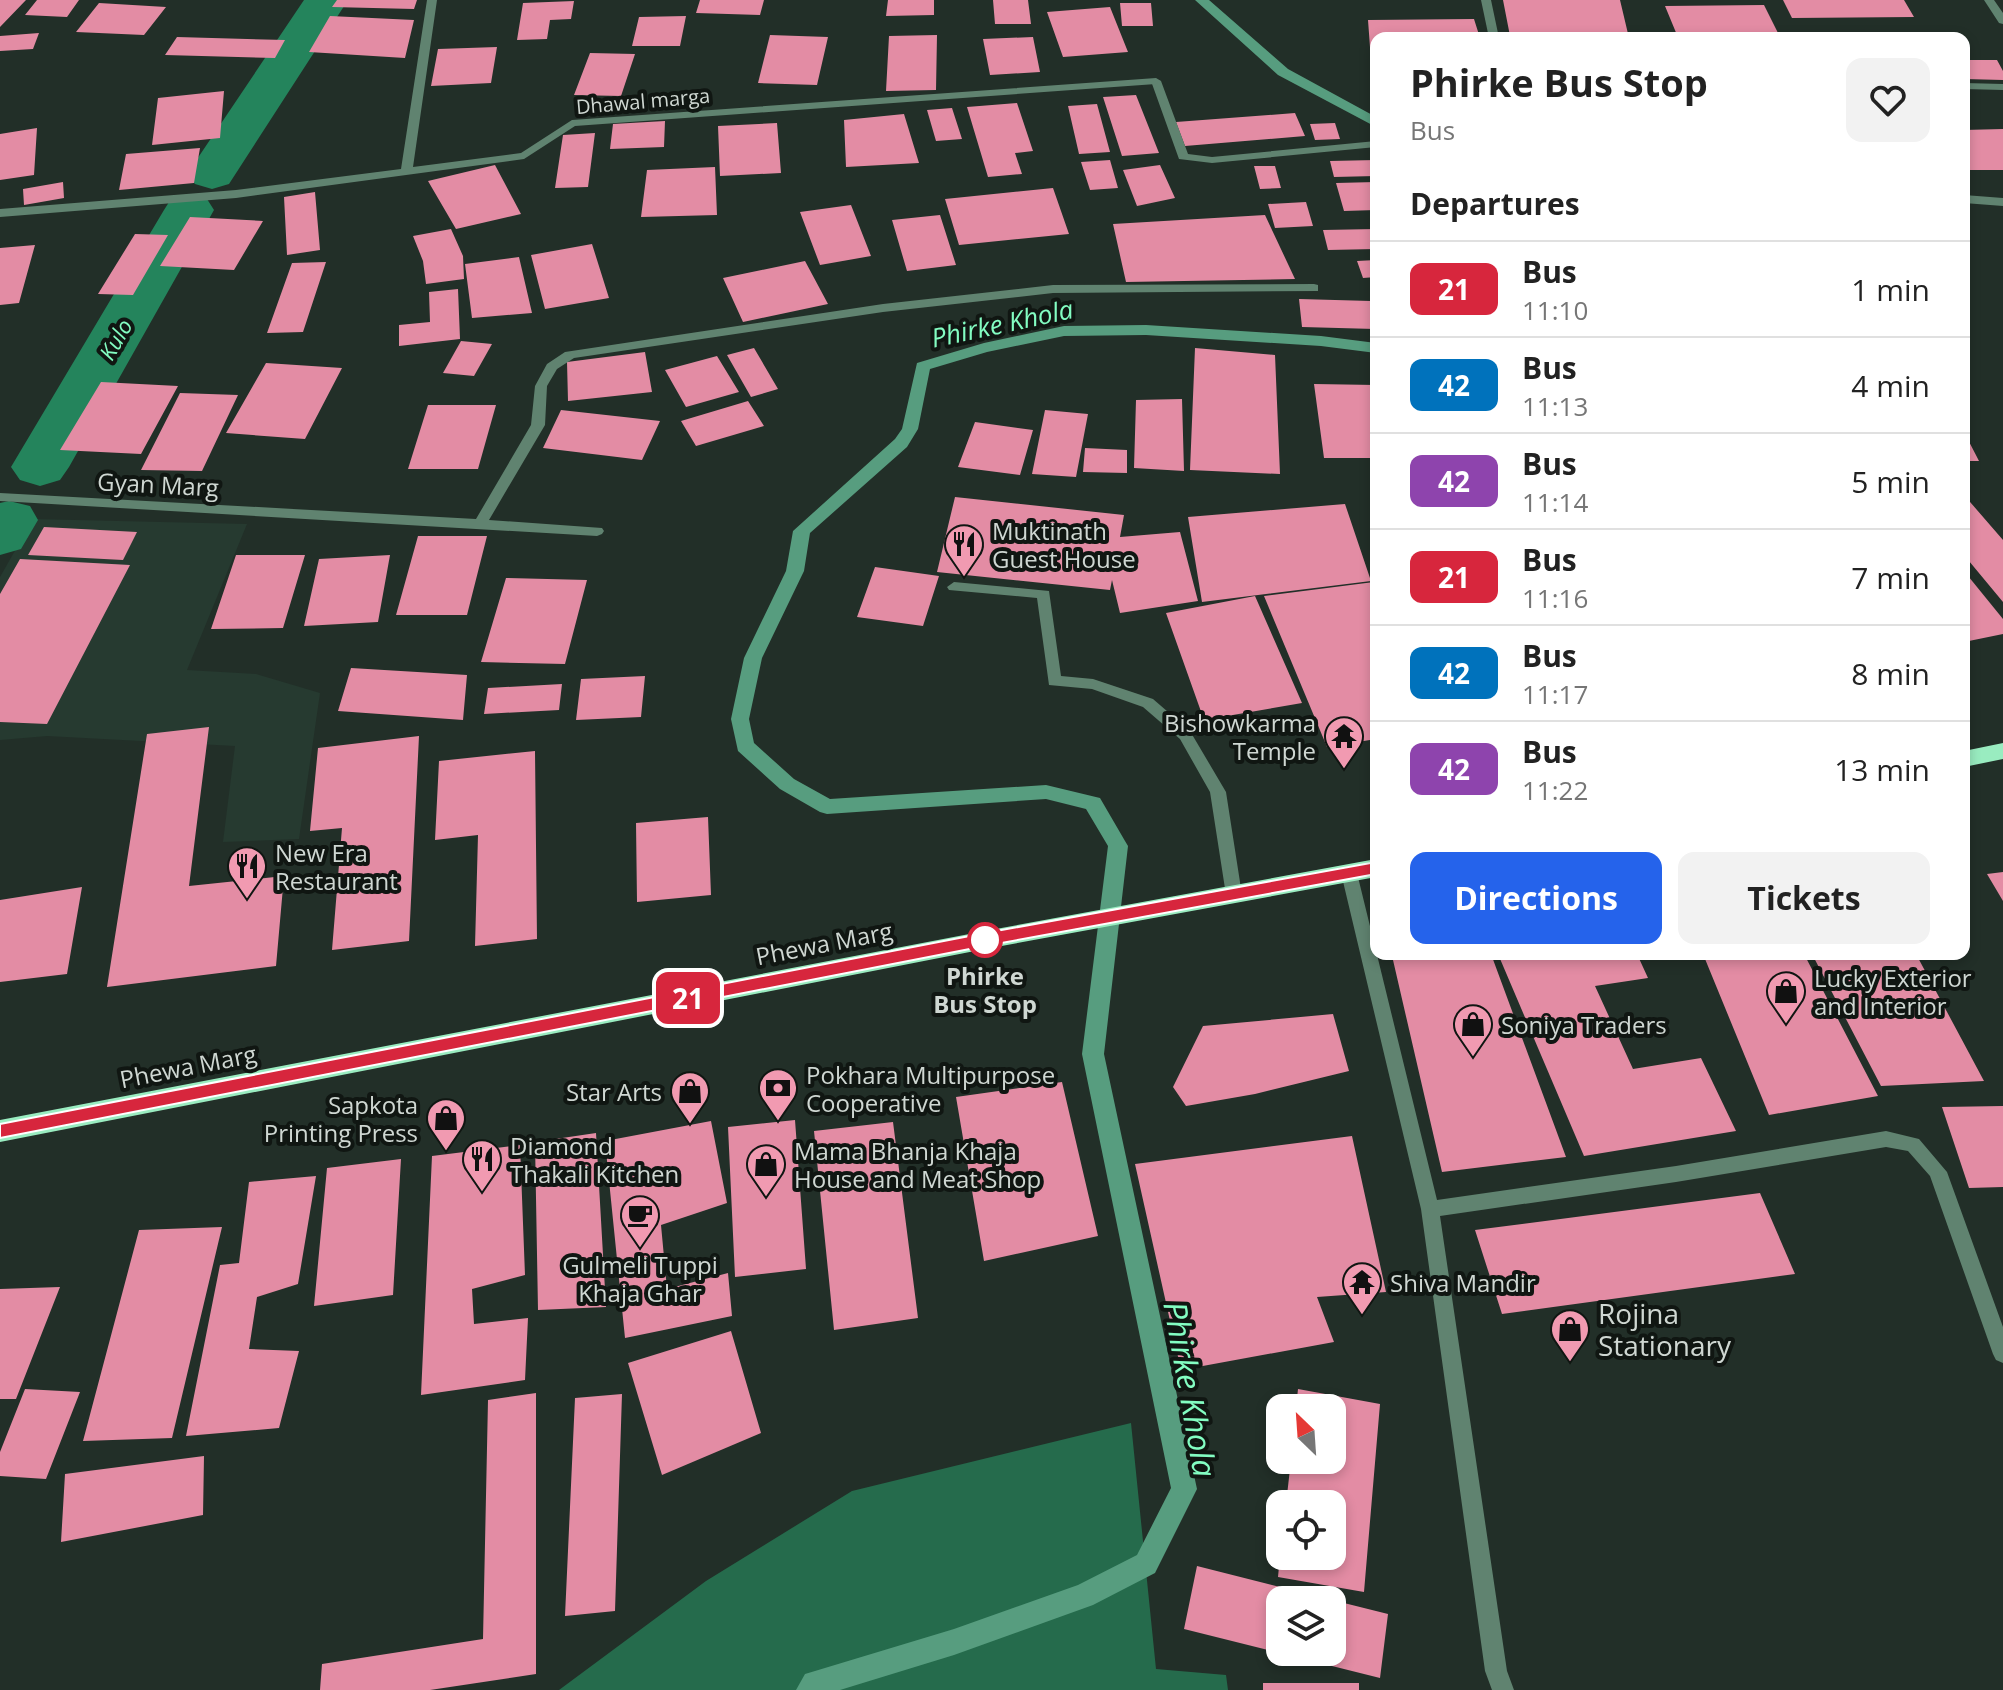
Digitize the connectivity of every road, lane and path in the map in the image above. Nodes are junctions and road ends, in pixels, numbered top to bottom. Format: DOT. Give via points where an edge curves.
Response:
graph roads {
  1 [pos="432,0"];
  2 [pos="1486,0"];
  3 [pos="1989,0"];
  4 [pos="2003,21"];
  5 [pos="1493,32"];
  6 [pos="1970,86"];
  7 [pos="2003,87"];
  8 [pos="1370,145"];
  9 [pos="406,173"];
  10 [pos="1970,199"];
  11 [pos="2003,202"];
  12 [pos="0,213"];
  13 [pos="1314,288"];
  14 [pos="0,497"];
  15 [pos="480,524"];
  16 [pos="597,531"];
  17 [pos="954,587"];
  18 [pos="2003,751"];
  19 [pos="1970,758"];
  20 [pos="1370,869"];
  21 [pos="1349,873"];
  22 [pos="1234,895"];
  23 [pos="0,1131"];
  24 [pos="1430,1209"];
  25 [pos="2003,1354"];
  26 [pos="1503,1690"];
  1 -- 9 [label="street"];
  2 -- 5 [label="street"];
  3 -- 4 [label="street"];
  6 -- 7 [label="street"];
  8 -- 9 [label="street, Dhawal marga" via="1212,160 1183,157 1156,81 572,123 524,156"];
  9 -- 12 [label="street, Dhawal marga" via="236,194"];
  10 -- 11 [label="street"];
  13 -- 15 [label="street" via="1053,289 883,308 570,355 546,376 538,425"];
  14 -- 15 [label="street, Gyan Marg"];
  15 -- 16 [label="street, Gyan Marg"];
  17 -- 22 [label="street" via="1044,594 1054,681 1093,684 1148,703 1185,735 1218,792"];
  18 -- 19 [label="highway"];
  20 -- 21 [label="highway, Phewa Marg"];
  21 -- 22 [label="highway, Phewa Marg"];
  21 -- 24 [label="street"];
  22 -- 23 [label="highway, Phewa Marg"];
  24 -- 25 [label="street" via="1886,1139 1913,1144 1938,1172"];
  24 -- 26 [label="street" via="1496,1671"];
}
